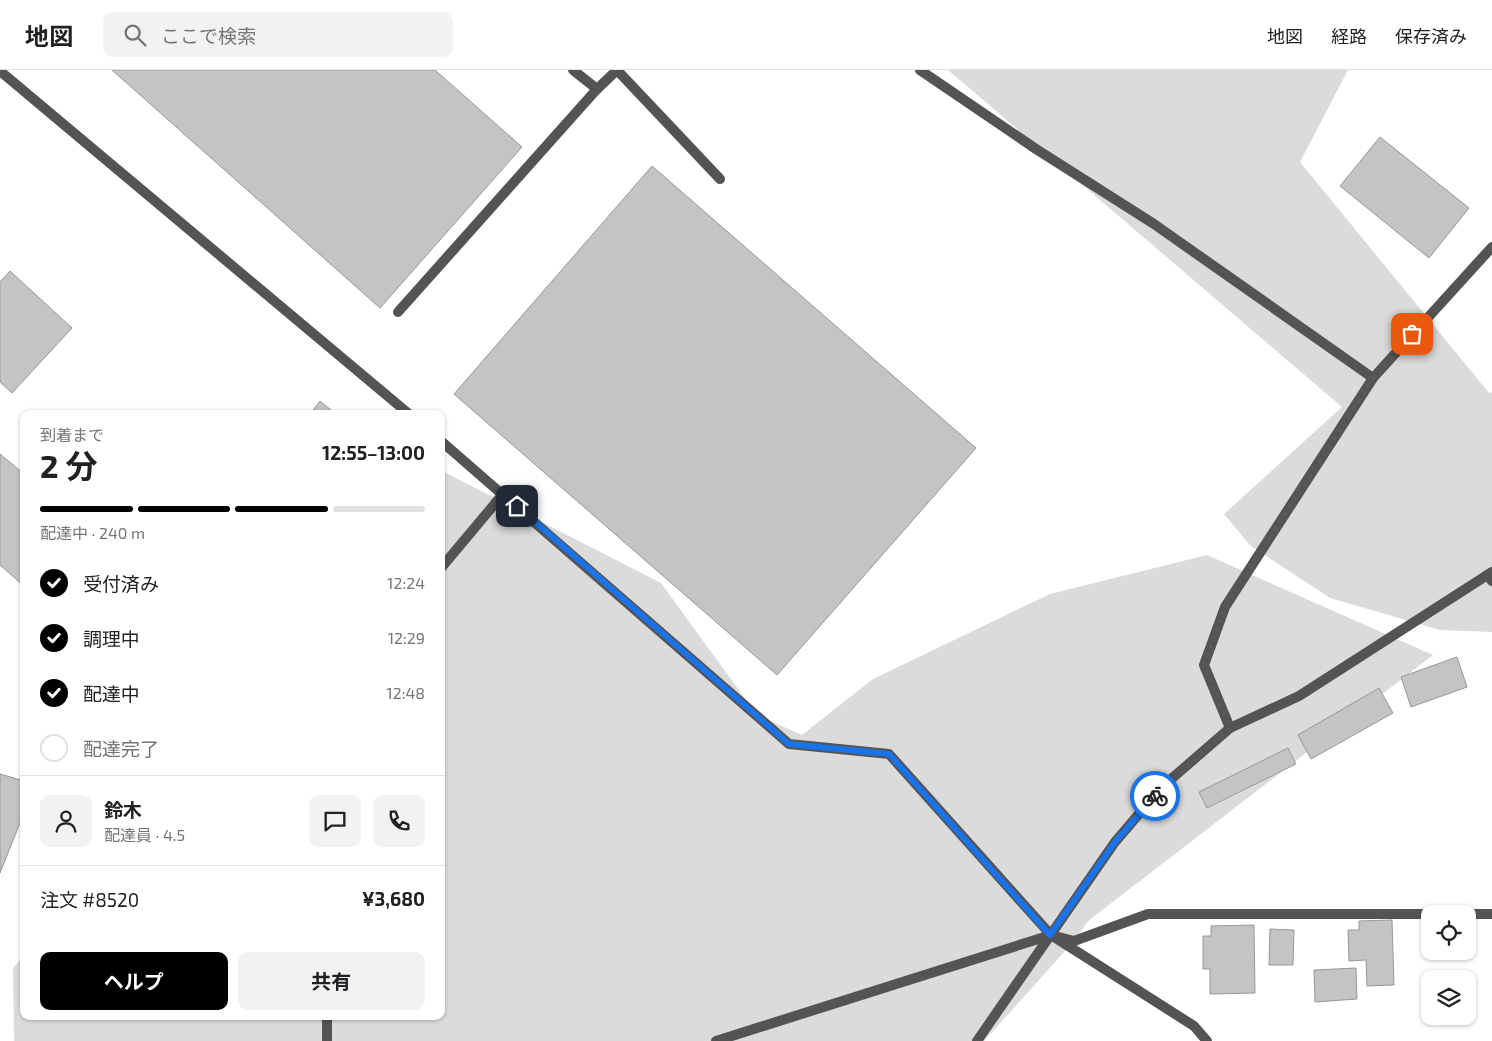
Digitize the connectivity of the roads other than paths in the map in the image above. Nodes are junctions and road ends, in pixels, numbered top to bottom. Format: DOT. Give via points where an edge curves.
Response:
graph roads {
  1 [pos="573,70"];
  2 [pos="617,70"];
  3 [pos="920,70"];
  4 [pos="0,71"];
  5 [pos="597,89"];
  6 [pos="720,179"];
  7 [pos="1492,247"];
  8 [pos="398,312"];
  9 [pos="1373,378"];
  10 [pos="404,410"];
  11 [pos="445,444"];
  12 [pos="503,494"];
  13 [pos="445,563"];
  14 [pos="1490,576"];
  15 [pos="1230,728"];
  16 [pos="1421,914"];
  17 [pos="1476,914"];
  18 [pos="1492,914"];
  19 [pos="1050,935"];
  20 [pos="327,1020"];
  21 [pos="327,1041"];
  22 [pos="716,1041"];
  23 [pos="977,1041"];
  24 [pos="1208,1041"];
  1 -- 5 [label="street"];
  2 -- 5 [label="street"];
  2 -- 6 [label="street"];
  3 -- 9 [label="street" via="1154,224"];
  4 -- 10 [label="street"];
  5 -- 8 [label="street"];
  7 -- 9 [label="street"];
  9 -- 15 [label="street" via="1225,607 1204,665"];
  11 -- 12 [label="street"];
  12 -- 13 [label="street"];
  12 -- 19 [label="street" via="789,744 889,754"];
  14 -- 15 [label="street" via="1298,696"];
  15 -- 19 [label="street" via="1162,787 1115,842"];
  16 -- 19 [label="street" via="1148,914 1074,941"];
  17 -- 18 [label="street"];
  19 -- 22 [label="street"];
  19 -- 23 [label="street"];
  19 -- 24 [label="street" via="1194,1026"];
  20 -- 21 [label="street"];
}
